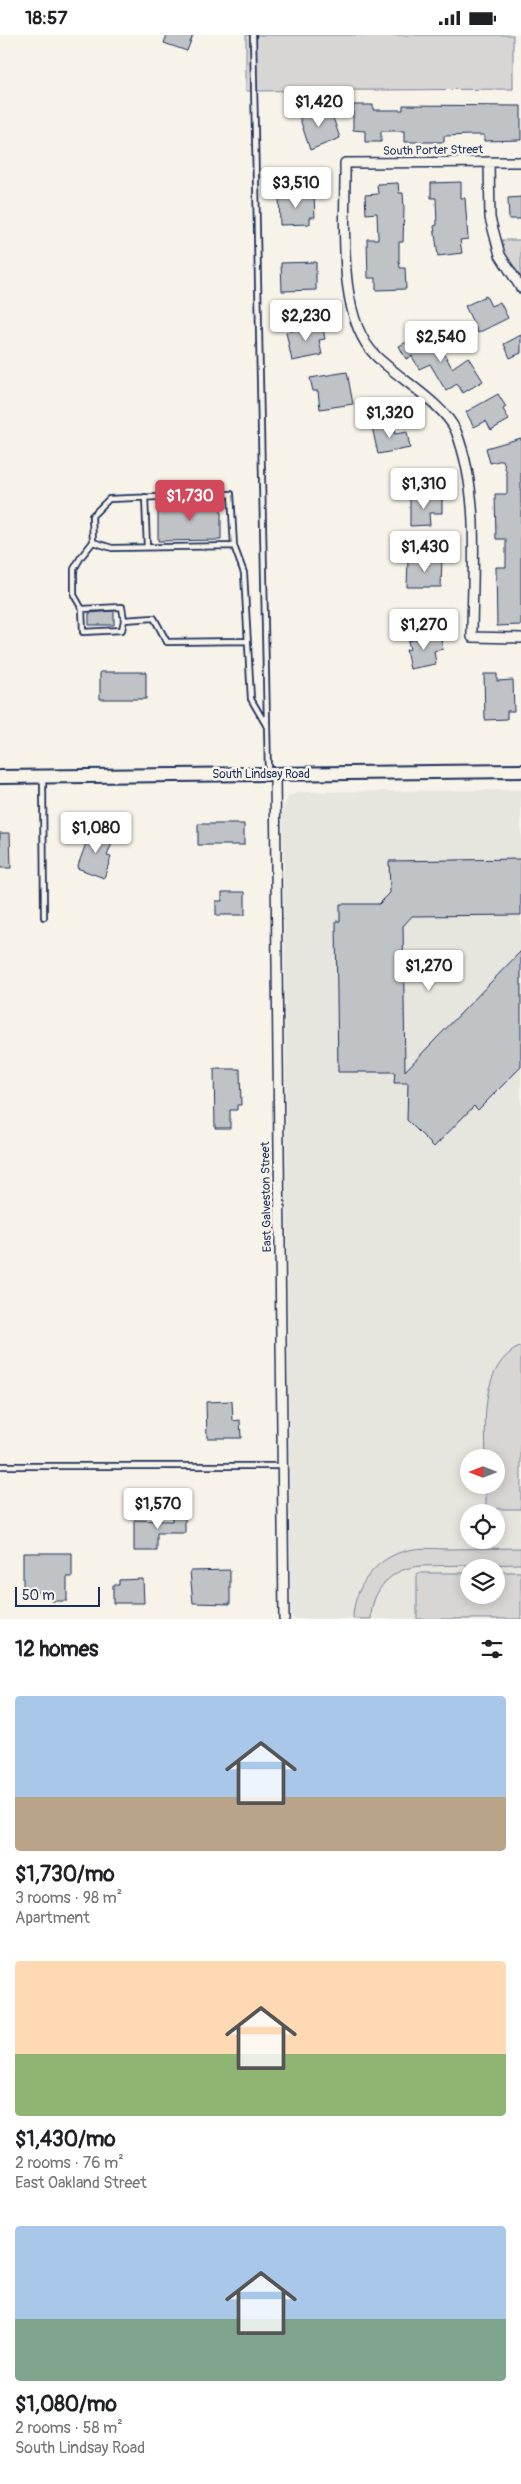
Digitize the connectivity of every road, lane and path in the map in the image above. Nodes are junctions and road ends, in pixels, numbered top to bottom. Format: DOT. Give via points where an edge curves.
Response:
graph roads {
  1 [pos="253,35"];
  2 [pos="521,161"];
  3 [pos="489,162"];
  4 [pos="521,288"];
  5 [pos="145,497"];
  6 [pos="93,542"];
  7 [pos="234,546"];
  8 [pos="147,547"];
  9 [pos="82,609"];
  10 [pos="124,620"];
  11 [pos="521,638"];
  12 [pos="247,641"];
  13 [pos="266,727"];
  14 [pos="521,771"];
  15 [pos="271,774"];
  16 [pos="42,776"];
  17 [pos="0,777"];
  18 [pos="44,917"];
  19 [pos="0,1466"];
  20 [pos="281,1466"];
  21 [pos="284,1619"];
  1 -- 13 [label="lane"];
  2 -- 3 [label="street, South Porter Street"];
  3 -- 4 [label="street" via="492,225 500,255"];
  3 -- 11 [label="street, South Porter Street" via="345,163 346,287 356,324 375,355 432,401 455,429 467,467 472,506 472,637"];
  5 -- 6 [label="lane" via="109,499 92,516"];
  5 -- 7 [label="lane" via="231,494"];
  5 -- 8 [label="lane"];
  6 -- 8 [label="lane" via="112,547"];
  6 -- 9 [label="lane" via="74,569 74,595"];
  7 -- 8 [label="lane"];
  7 -- 12 [label="lane" via="244,573"];
  9 -- 10 [label="lane" via="122,607"];
  9 -- 10 [label="lane" via="82,632 122,630"];
  10 -- 12 [label="lane" via="154,618 166,642"];
  12 -- 13 [label="lane" via="251,699"];
  13 -- 15 [label="lane"];
  14 -- 15 [label="main road, South Lindsay Road"];
  15 -- 16 [label="main road, South Lindsay Road"];
  15 -- 20 [label="street, East Galveston Street"];
  16 -- 17 [label="main road, South Lindsay Road"];
  16 -- 18 [label="lane"];
  19 -- 20 [label="lane"];
  20 -- 21 [label="street, East Galveston Street"];
}
